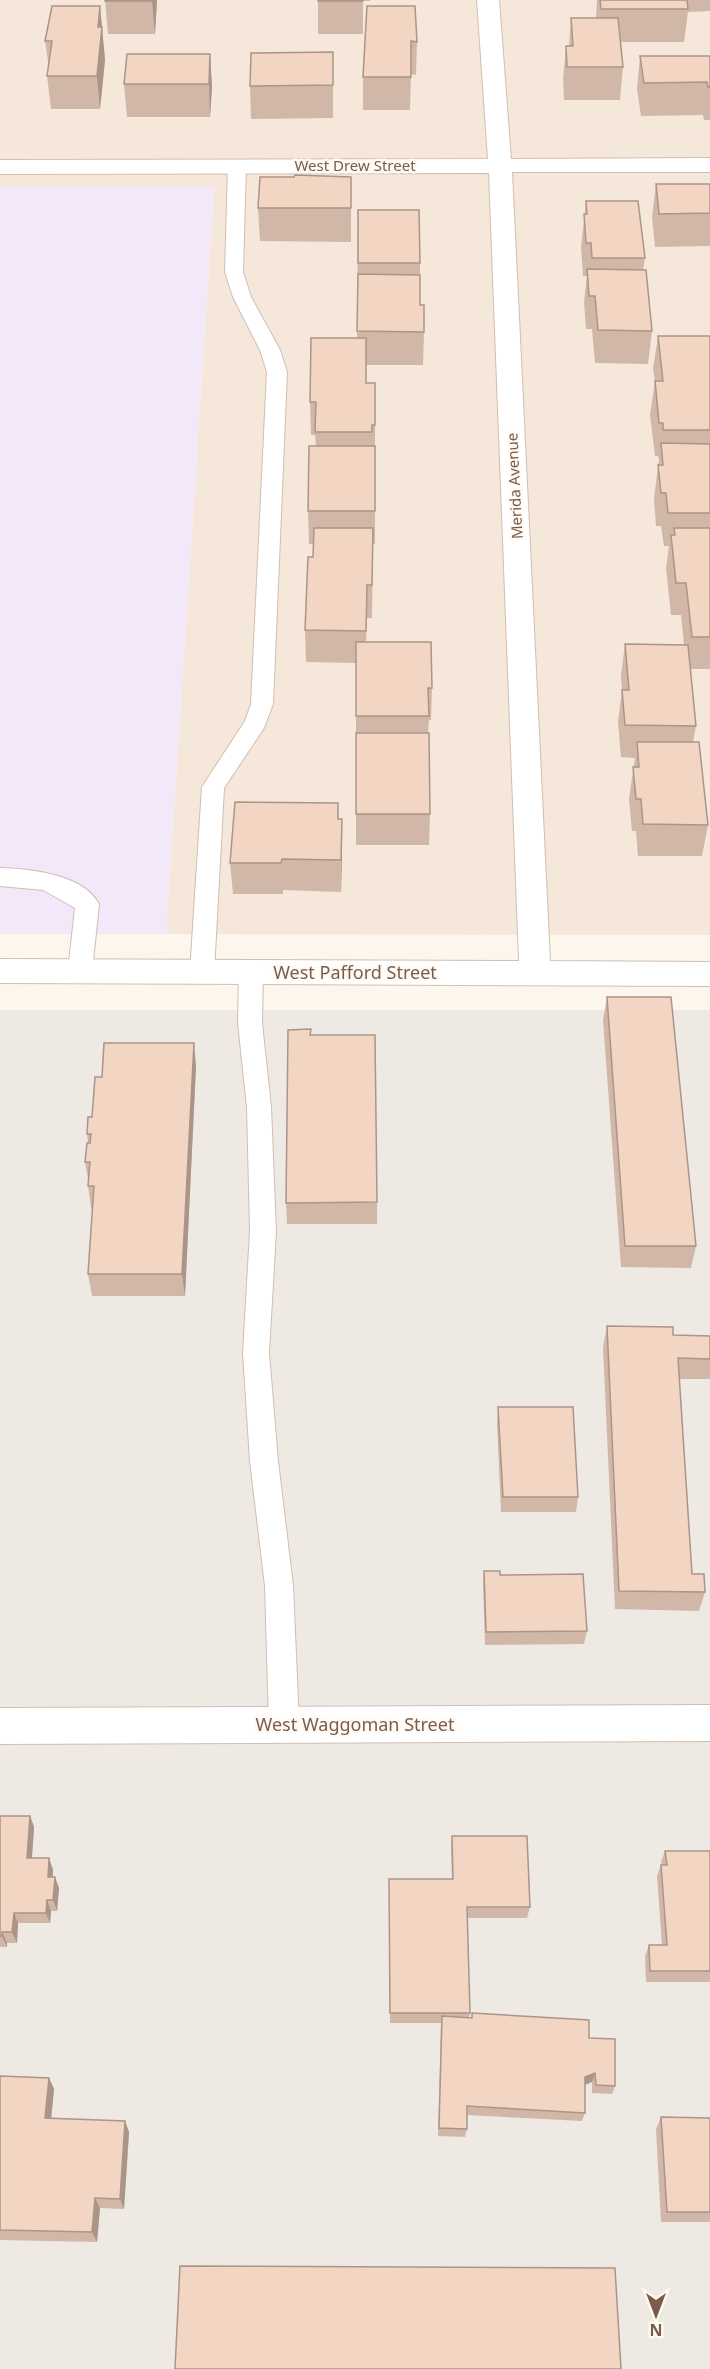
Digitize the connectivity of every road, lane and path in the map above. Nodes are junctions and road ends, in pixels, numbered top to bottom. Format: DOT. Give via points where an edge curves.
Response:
graph roads {
  1 [pos="488,0"];
  2 [pos="500,164"];
  3 [pos="237,165"];
  4 [pos="710,165"];
  5 [pos="0,167"];
  6 [pos="0,877"];
  7 [pos="0,971"];
  8 [pos="80,971"];
  9 [pos="202,972"];
  10 [pos="251,972"];
  11 [pos="535,973"];
  12 [pos="710,974"];
  13 [pos="710,1723"];
  14 [pos="284,1724"];
  15 [pos="0,1726"];
  1 -- 2 [label="street, Merida Avenue"];
  2 -- 3 [label="street, West Drew Street"];
  2 -- 4 [label="street, West Drew Street"];
  2 -- 11 [label="street, Merida Avenue"];
  3 -- 5 [label="street, West Drew Street"];
  3 -- 9 [label="lane" via="234,272 277,372 262,704 256,722 213,787"];
  6 -- 8 [label="lane" via="26,877 62,886 87,904"];
  7 -- 8 [label="street, West Pafford Street"];
  8 -- 9 [label="street, West Pafford Street"];
  9 -- 10 [label="street, West Pafford Street"];
  10 -- 11 [label="street, West Pafford Street"];
  10 -- 14 [label="lane" via="250,1023 259,1107 263,1231 256,1353 279,1586"];
  11 -- 12 [label="street, West Pafford Street"];
  13 -- 14 [label="street, West Waggoman Street"];
  14 -- 15 [label="street, West Waggoman Street"];
}
